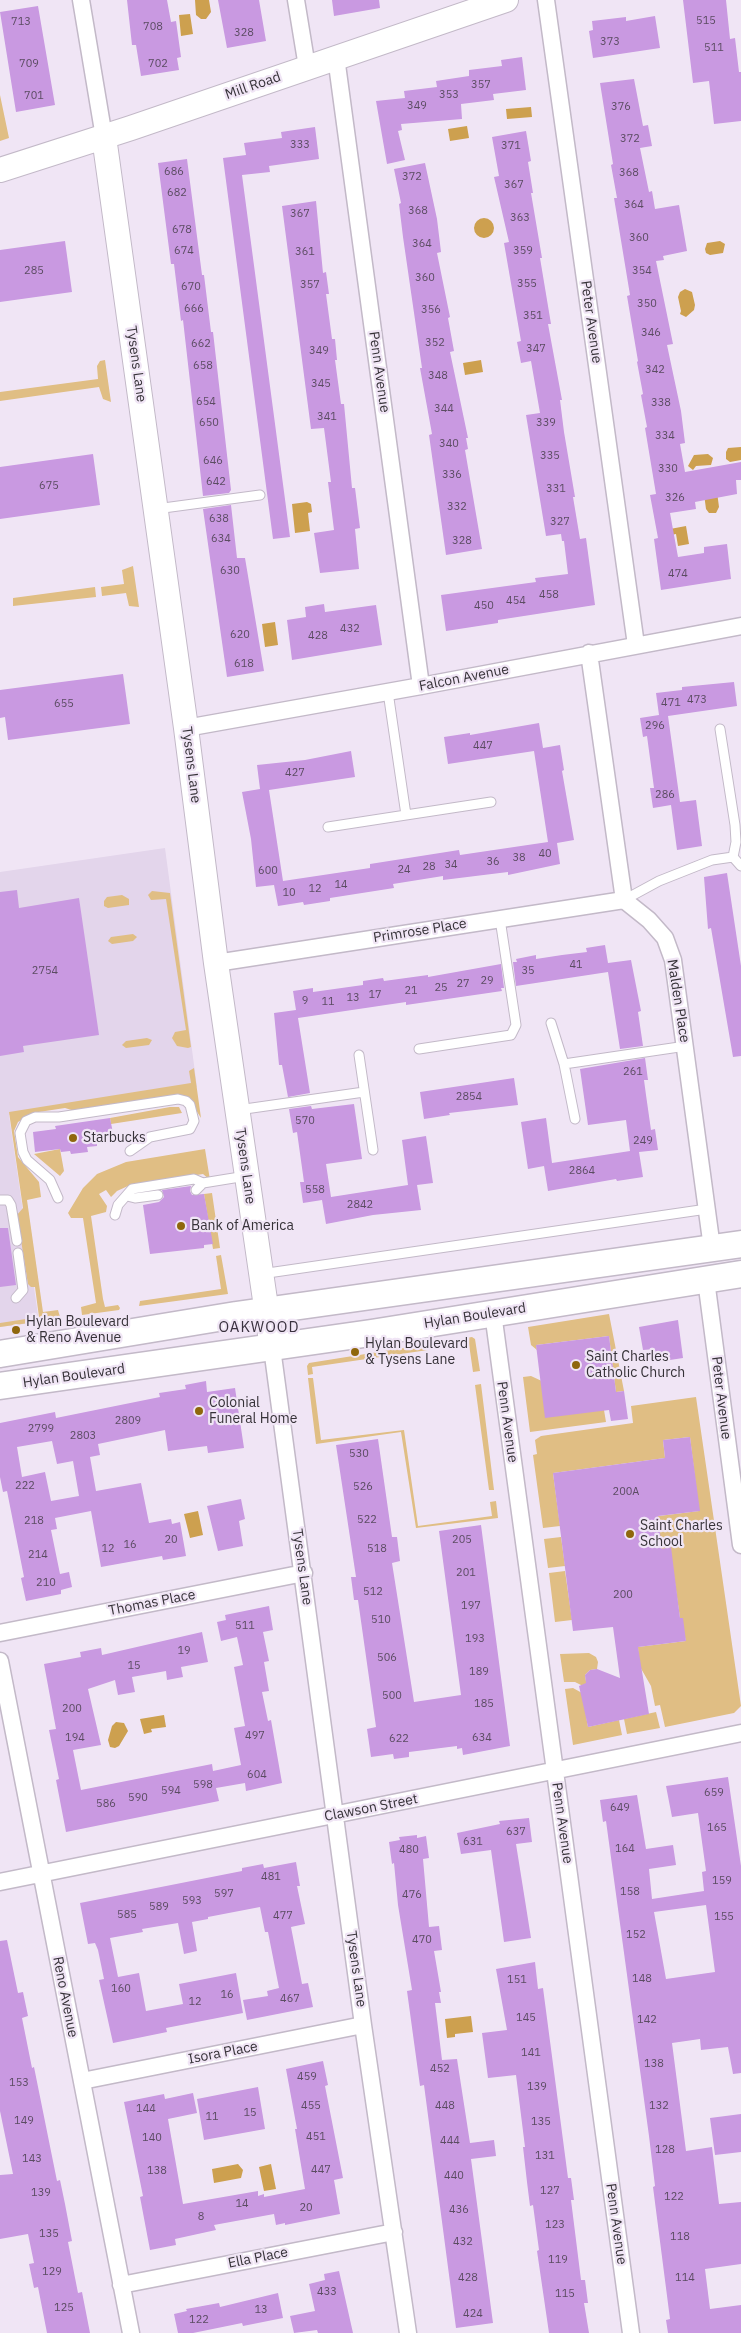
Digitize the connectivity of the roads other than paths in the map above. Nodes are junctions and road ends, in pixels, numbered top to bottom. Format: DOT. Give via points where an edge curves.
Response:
graph roads {
  1 [pos="81,0"];
  2 [pos="296,0"];
  3 [pos="506,0"];
  4 [pos="546,0"];
  5 [pos="336,57"];
  6 [pos="307,67"];
  7 [pos="104,137"];
  8 [pos="0,170"];
  9 [pos="260,495"];
  10 [pos="156,509"];
  11 [pos="741,626"];
  12 [pos="636,645"];
  13 [pos="589,653"];
  14 [pos="421,686"];
  15 [pos="388,692"];
  16 [pos="186,728"];
  17 [pos="720,729"];
  18 [pos="492,802"];
  19 [pos="406,815"];
  20 [pos="328,827"];
  21 [pos="734,857"];
  22 [pos="741,866"];
  23 [pos="624,900"];
  24 [pos="500,919"];
  25 [pos="216,963"];
  26 [pos="551,1023"];
  27 [pos="686,1046"];
  28 [pos="418,1049"];
  29 [pos="359,1055"];
  30 [pos="564,1064"];
  31 [pos="364,1092"];
  32 [pos="237,1110"];
  33 [pos="575,1119"];
  34 [pos="373,1150"];
  35 [pos="130,1151"];
  36 [pos="246,1176"];
  37 [pos="158,1195"];
  38 [pos="127,1196"];
  39 [pos="58,1198"];
  40 [pos="0,1200"];
  41 [pos="707,1209"];
  42 [pos="115,1215"];
  43 [pos="17,1241"];
  44 [pos="741,1244"];
  45 [pos="712,1248"];
  46 [pos="18,1253"];
  47 [pos="261,1274"];
  48 [pos="741,1274"];
  49 [pos="706,1280"];
  50 [pos="16,1298"];
  51 [pos="266,1311"];
  52 [pos="493,1313"];
  53 [pos="272,1348"];
  54 [pos="0,1354"];
  55 [pos="0,1386"];
  56 [pos="741,1546"];
  57 [pos="304,1573"];
  58 [pos="0,1633"];
  59 [pos="0,1661"];
  60 [pos="741,1733"];
  61 [pos="555,1770"];
  62 [pos="335,1815"];
  63 [pos="41,1874"];
  64 [pos="0,1882"];
  65 [pos="364,2025"];
  66 [pos="82,2081"];
  67 [pos="394,2232"];
  68 [pos="121,2285"];
  69 [pos="131,2333"];
  70 [pos="408,2333"];
  71 [pos="631,2333"];
  1 -- 7 [label="street, Tysens Lane"];
  2 -- 6 [label="street"];
  3 -- 5 [label="street, Mill Road"];
  4 -- 12 [label="street, Peter Avenue"];
  5 -- 6 [label="street, Mill Road"];
  5 -- 14 [label="street, Penn Avenue"];
  6 -- 7 [label="street, Mill Road"];
  7 -- 8 [label="street, Mill Road"];
  7 -- 10 [label="street, Tysens Lane"];
  9 -- 10 [label="lane"];
  10 -- 16 [label="street, Tysens Lane"];
  11 -- 12 [label="street, Falcon Avenue"];
  12 -- 13 [label="street, Falcon Avenue"];
  13 -- 14 [label="street, Falcon Avenue"];
  13 -- 23 [label="street"];
  14 -- 15 [label="street, Falcon Avenue"];
  15 -- 16 [label="street, Falcon Avenue"];
  15 -- 19 [label="lane"];
  16 -- 25 [label="street, Tysens Lane"];
  17 -- 21 [label="lane" via="735,825"];
  18 -- 19 [label="lane"];
  19 -- 20 [label="lane"];
  21 -- 22 [label="lane"];
  21 -- 23 [label="lane" via="712,860 659,880"];
  23 -- 24 [label="street, Primrose Place"];
  23 -- 27 [label="street, Malden Place" via="666,938 673,960"];
  24 -- 25 [label="street, Primrose Place"];
  24 -- 28 [label="lane" via="516,1024 511,1035"];
  25 -- 32 [label="street, Tysens Lane"];
  26 -- 30 [label="lane"];
  27 -- 30 [label="lane"];
  27 -- 41 [label="street, Malden Place"];
  29 -- 31 [label="lane"];
  30 -- 33 [label="lane"];
  31 -- 32 [label="lane"];
  31 -- 34 [label="lane"];
  32 -- 36 [label="street, Tysens Lane"];
  35 -- 39 [label="lane" via="150,1136 194,1126 192,1110 186,1101 178,1099 59,1117 36,1117 26,1121 20,1133 22,1152 50,1180"];
  36 -- 38 [label="lane" via="200,1186 194,1179 132,1189"];
  36 -- 47 [label="street, Tysens Lane"];
  37 -- 38 [label="lane"];
  38 -- 42 [label="lane"];
  40 -- 43 [label="lane" via="8,1200 11,1205"];
  41 -- 45 [label="street, Malden Place"];
  41 -- 47 [label="lane"];
  44 -- 45 [label="main road"];
  45 -- 51 [label="main road"];
  46 -- 50 [label="lane" via="23,1290"];
  47 -- 51 [label="street, Tysens Lane"];
  48 -- 49 [label="main road, Hylan Boulevard"];
  49 -- 52 [label="main road, Hylan Boulevard"];
  49 -- 56 [label="street, Peter Avenue"];
  51 -- 53 [label="street, Tysens Lane"];
  51 -- 54 [label="main road"];
  52 -- 53 [label="main road, Hylan Boulevard"];
  52 -- 61 [label="street, Penn Avenue"];
  53 -- 55 [label="main road, Hylan Boulevard"];
  53 -- 57 [label="street, Tysens Lane"];
  57 -- 58 [label="street, Thomas Place"];
  57 -- 62 [label="street, Tysens Lane"];
  59 -- 63 [label="street, Reno Avenue"];
  60 -- 61 [label="street, Clawson Street"];
  61 -- 62 [label="street, Clawson Street"];
  61 -- 71 [label="street, Penn Avenue"];
  62 -- 63 [label="street, Clawson Street"];
  62 -- 65 [label="street, Tysens Lane"];
  63 -- 64 [label="street, Clawson Street"];
  63 -- 66 [label="street, Reno Avenue"];
  65 -- 66 [label="street, Isora Place"];
  65 -- 67 [label="street, Tysens Lane"];
  66 -- 68 [label="street, Reno Avenue"];
  67 -- 68 [label="street, Ella Place"];
  67 -- 70 [label="street, Tysens Lane"];
  68 -- 69 [label="street, Reno Avenue"];
}
